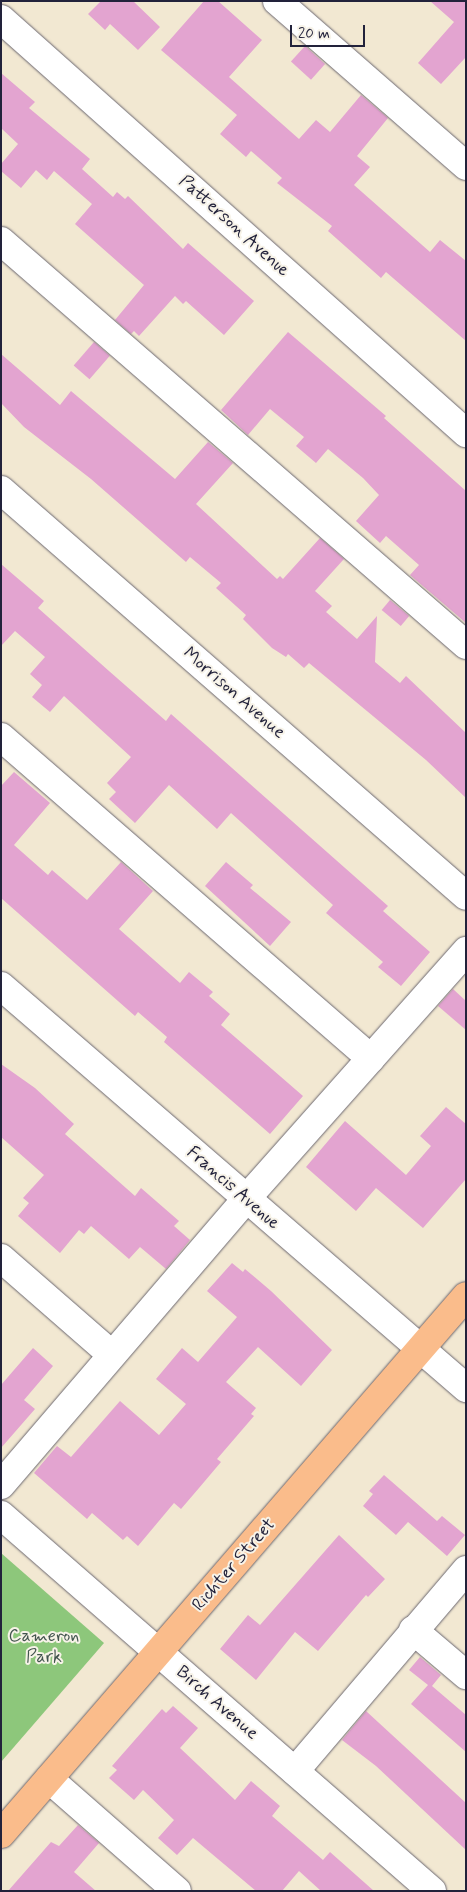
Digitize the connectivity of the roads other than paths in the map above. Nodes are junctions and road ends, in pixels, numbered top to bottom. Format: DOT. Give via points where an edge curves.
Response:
graph roads {
  1 [pos="276,1"];
  2 [pos="1,19"];
  3 [pos="466,166"];
  4 [pos="1,241"];
  5 [pos="466,433"];
  6 [pos="1,490"];
  7 [pos="466,645"];
  8 [pos="1,737"];
  9 [pos="466,896"];
  10 [pos="466,951"];
  11 [pos="1,986"];
  12 [pos="371,1059"];
  13 [pos="246,1199"];
  14 [pos="1,1258"];
  15 [pos="466,1296"];
  16 [pos="420,1349"];
  17 [pos="112,1355"];
  18 [pos="466,1388"];
  19 [pos="1,1485"];
  20 [pos="1,1516"];
  21 [pos="466,1570"];
  22 [pos="413,1630"];
  23 [pos="159,1652"];
  24 [pos="466,1675"];
  25 [pos="295,1771"];
  26 [pos="49,1779"];
  27 [pos="1,1834"];
  28 [pos="177,1891"];
  29 [pos="432,1891"];
  1 -- 3 [label="street"];
  2 -- 5 [label="street, Patterson Avenue"];
  4 -- 7 [label="street"];
  6 -- 9 [label="street, Morrison Avenue"];
  8 -- 12 [label="street"];
  10 -- 12 [label="street"];
  11 -- 13 [label="street, Francis Avenue"];
  12 -- 13 [label="street"];
  13 -- 16 [label="street, Francis Avenue"];
  13 -- 17 [label="street"];
  14 -- 17 [label="street"];
  15 -- 16 [label="main road, Richter Street"];
  16 -- 18 [label="street, Francis Avenue"];
  16 -- 23 [label="main road, Richter Street"];
  17 -- 19 [label="street"];
  20 -- 23 [label="street, Birch Avenue"];
  21 -- 22 [label="street"];
  22 -- 24 [label="street"];
  22 -- 25 [label="street"];
  23 -- 25 [label="street, Birch Avenue"];
  23 -- 26 [label="main road, Richter Street"];
  25 -- 29 [label="street, Birch Avenue"];
  26 -- 27 [label="main road, Richter Street"];
  26 -- 28 [label="street"];
}
